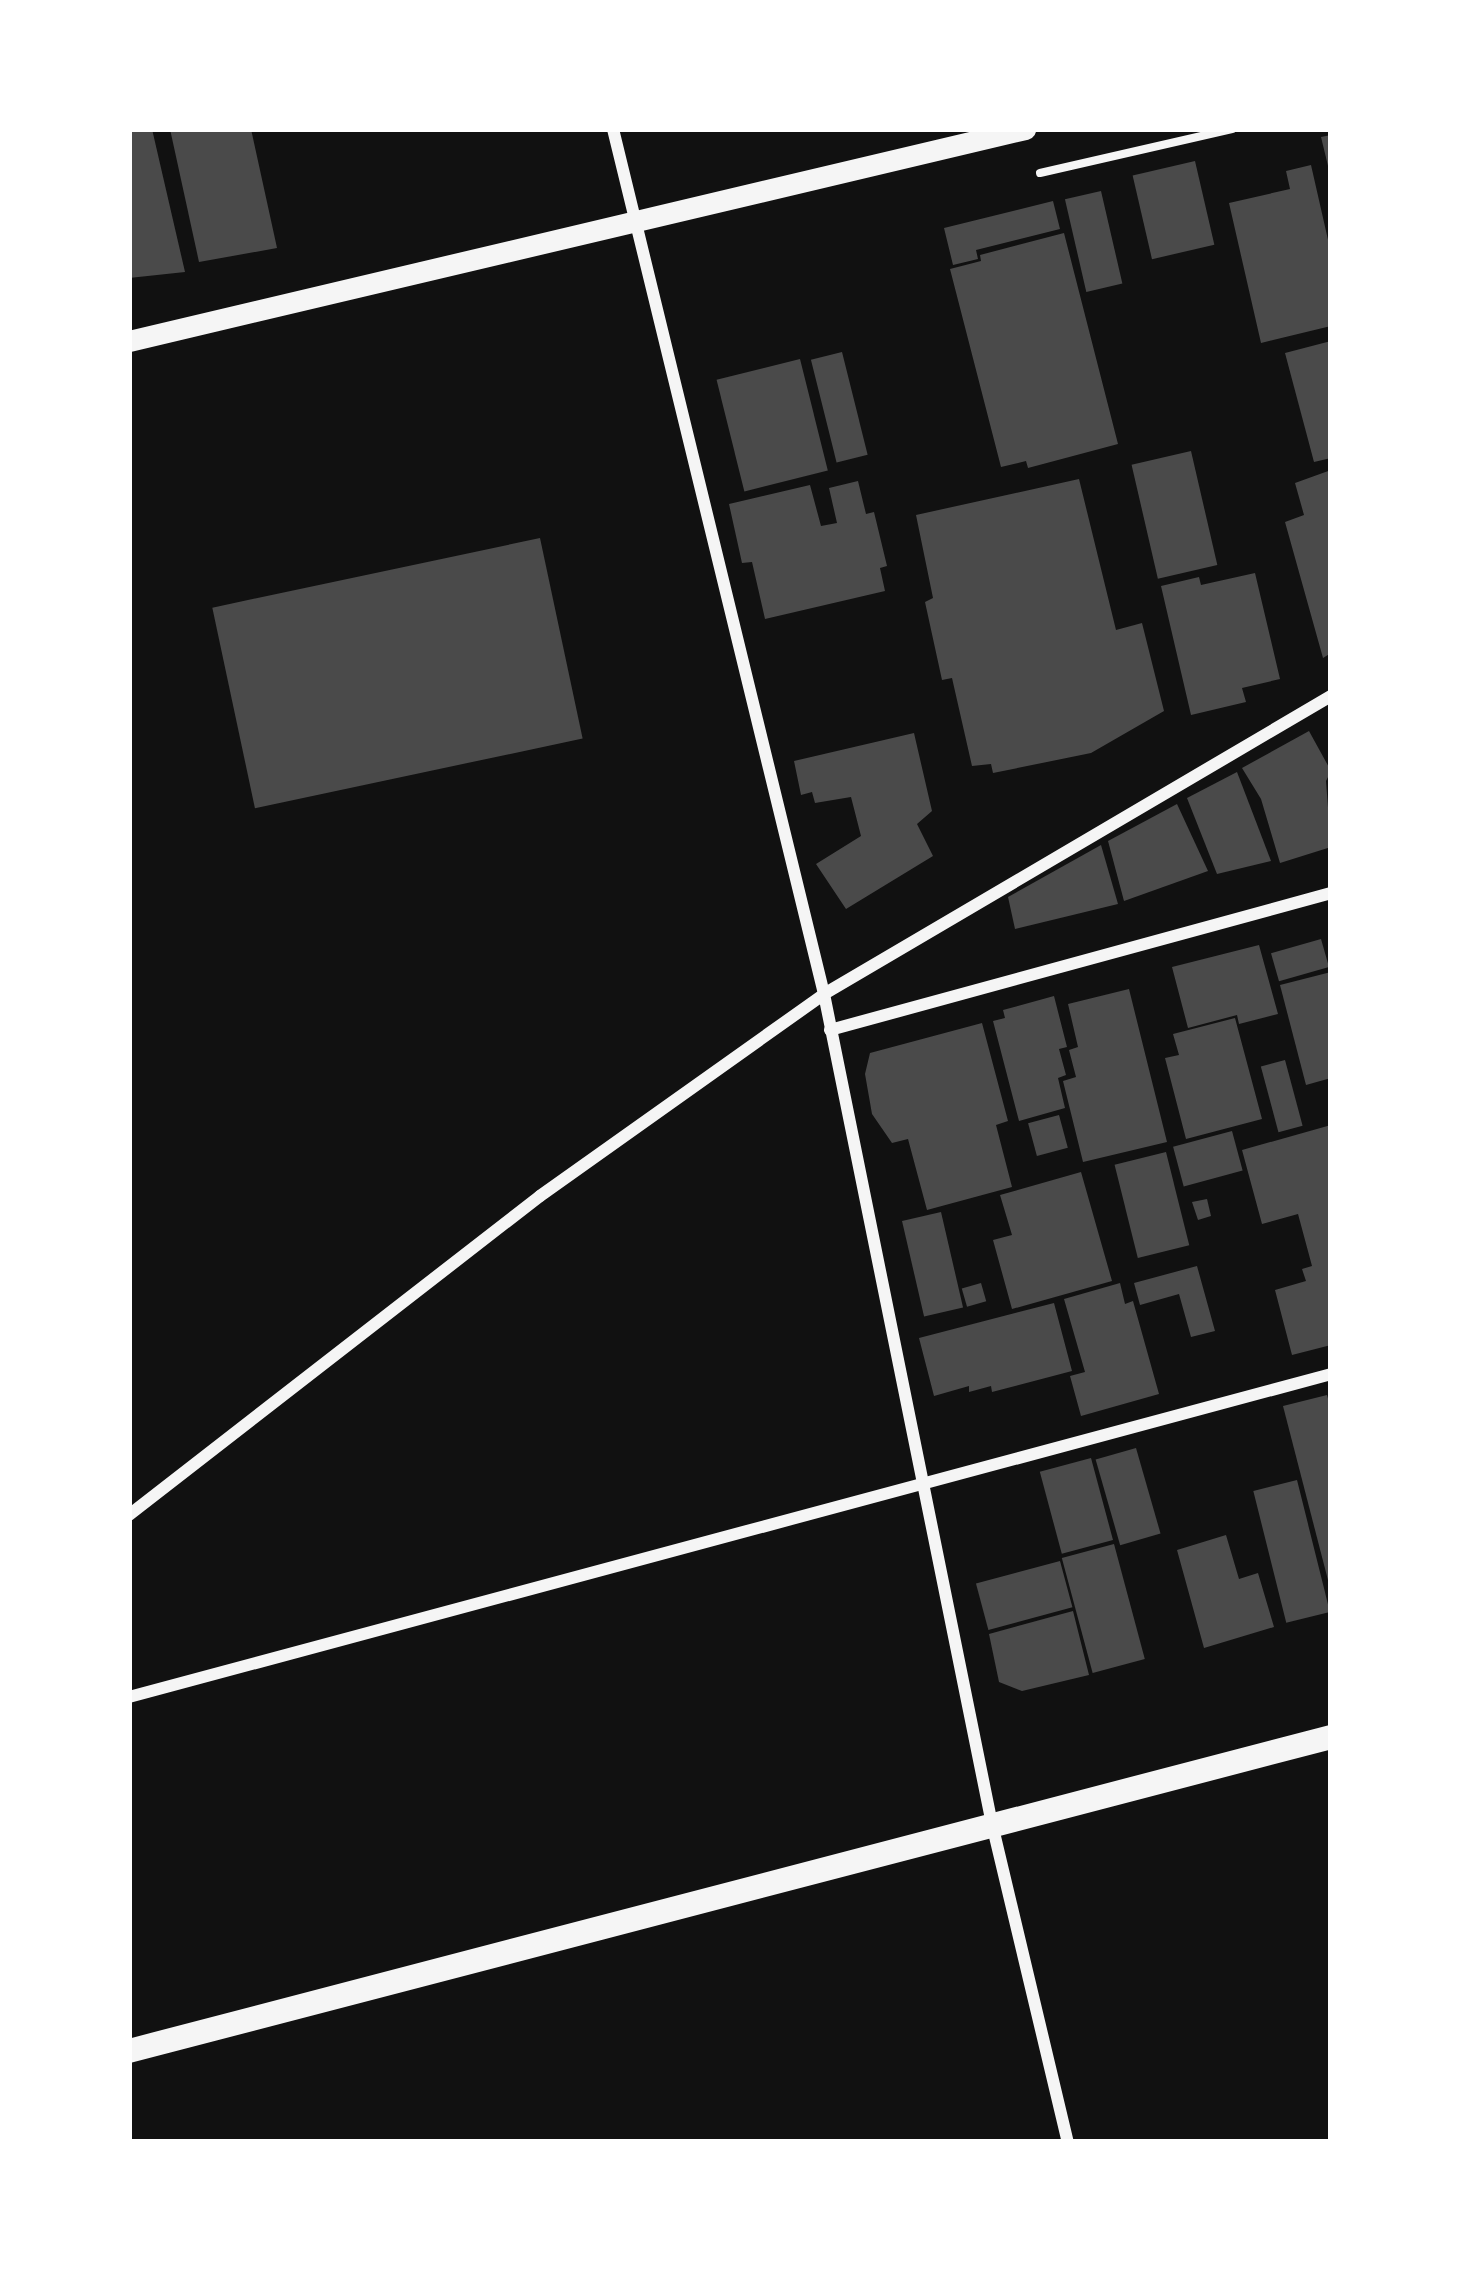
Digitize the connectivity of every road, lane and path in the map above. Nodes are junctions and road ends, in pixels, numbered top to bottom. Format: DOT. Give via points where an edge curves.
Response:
graph roads {
  1 [pos="614,129"];
  2 [pos="1025,129"];
  3 [pos="634,221"];
  4 [pos="129,341"];
  5 [pos="1331,696"];
  6 [pos="1331,893"];
  7 [pos="824,994"];
  8 [pos="830,1030"];
  9 [pos="1331,1374"];
  10 [pos="927,1484"];
  11 [pos="129,1515"];
  12 [pos="129,1697"];
  13 [pos="1331,1738"];
  14 [pos="992,1824"];
  15 [pos="129,2050"];
  16 [pos="1068,2142"];
  1 -- 3 [label="street"];
  2 -- 3 [label="street"];
  3 -- 4 [label="street"];
  3 -- 7 [label="street"];
  5 -- 7 [label="street"];
  6 -- 8 [label="street"];
  7 -- 8 [label="street"];
  7 -- 11 [label="street" via="540,1196"];
  8 -- 10 [label="street"];
  9 -- 10 [label="street"];
  10 -- 12 [label="street"];
  10 -- 14 [label="street"];
  13 -- 14 [label="main road"];
  14 -- 15 [label="main road"];
  14 -- 16 [label="street"];
}
